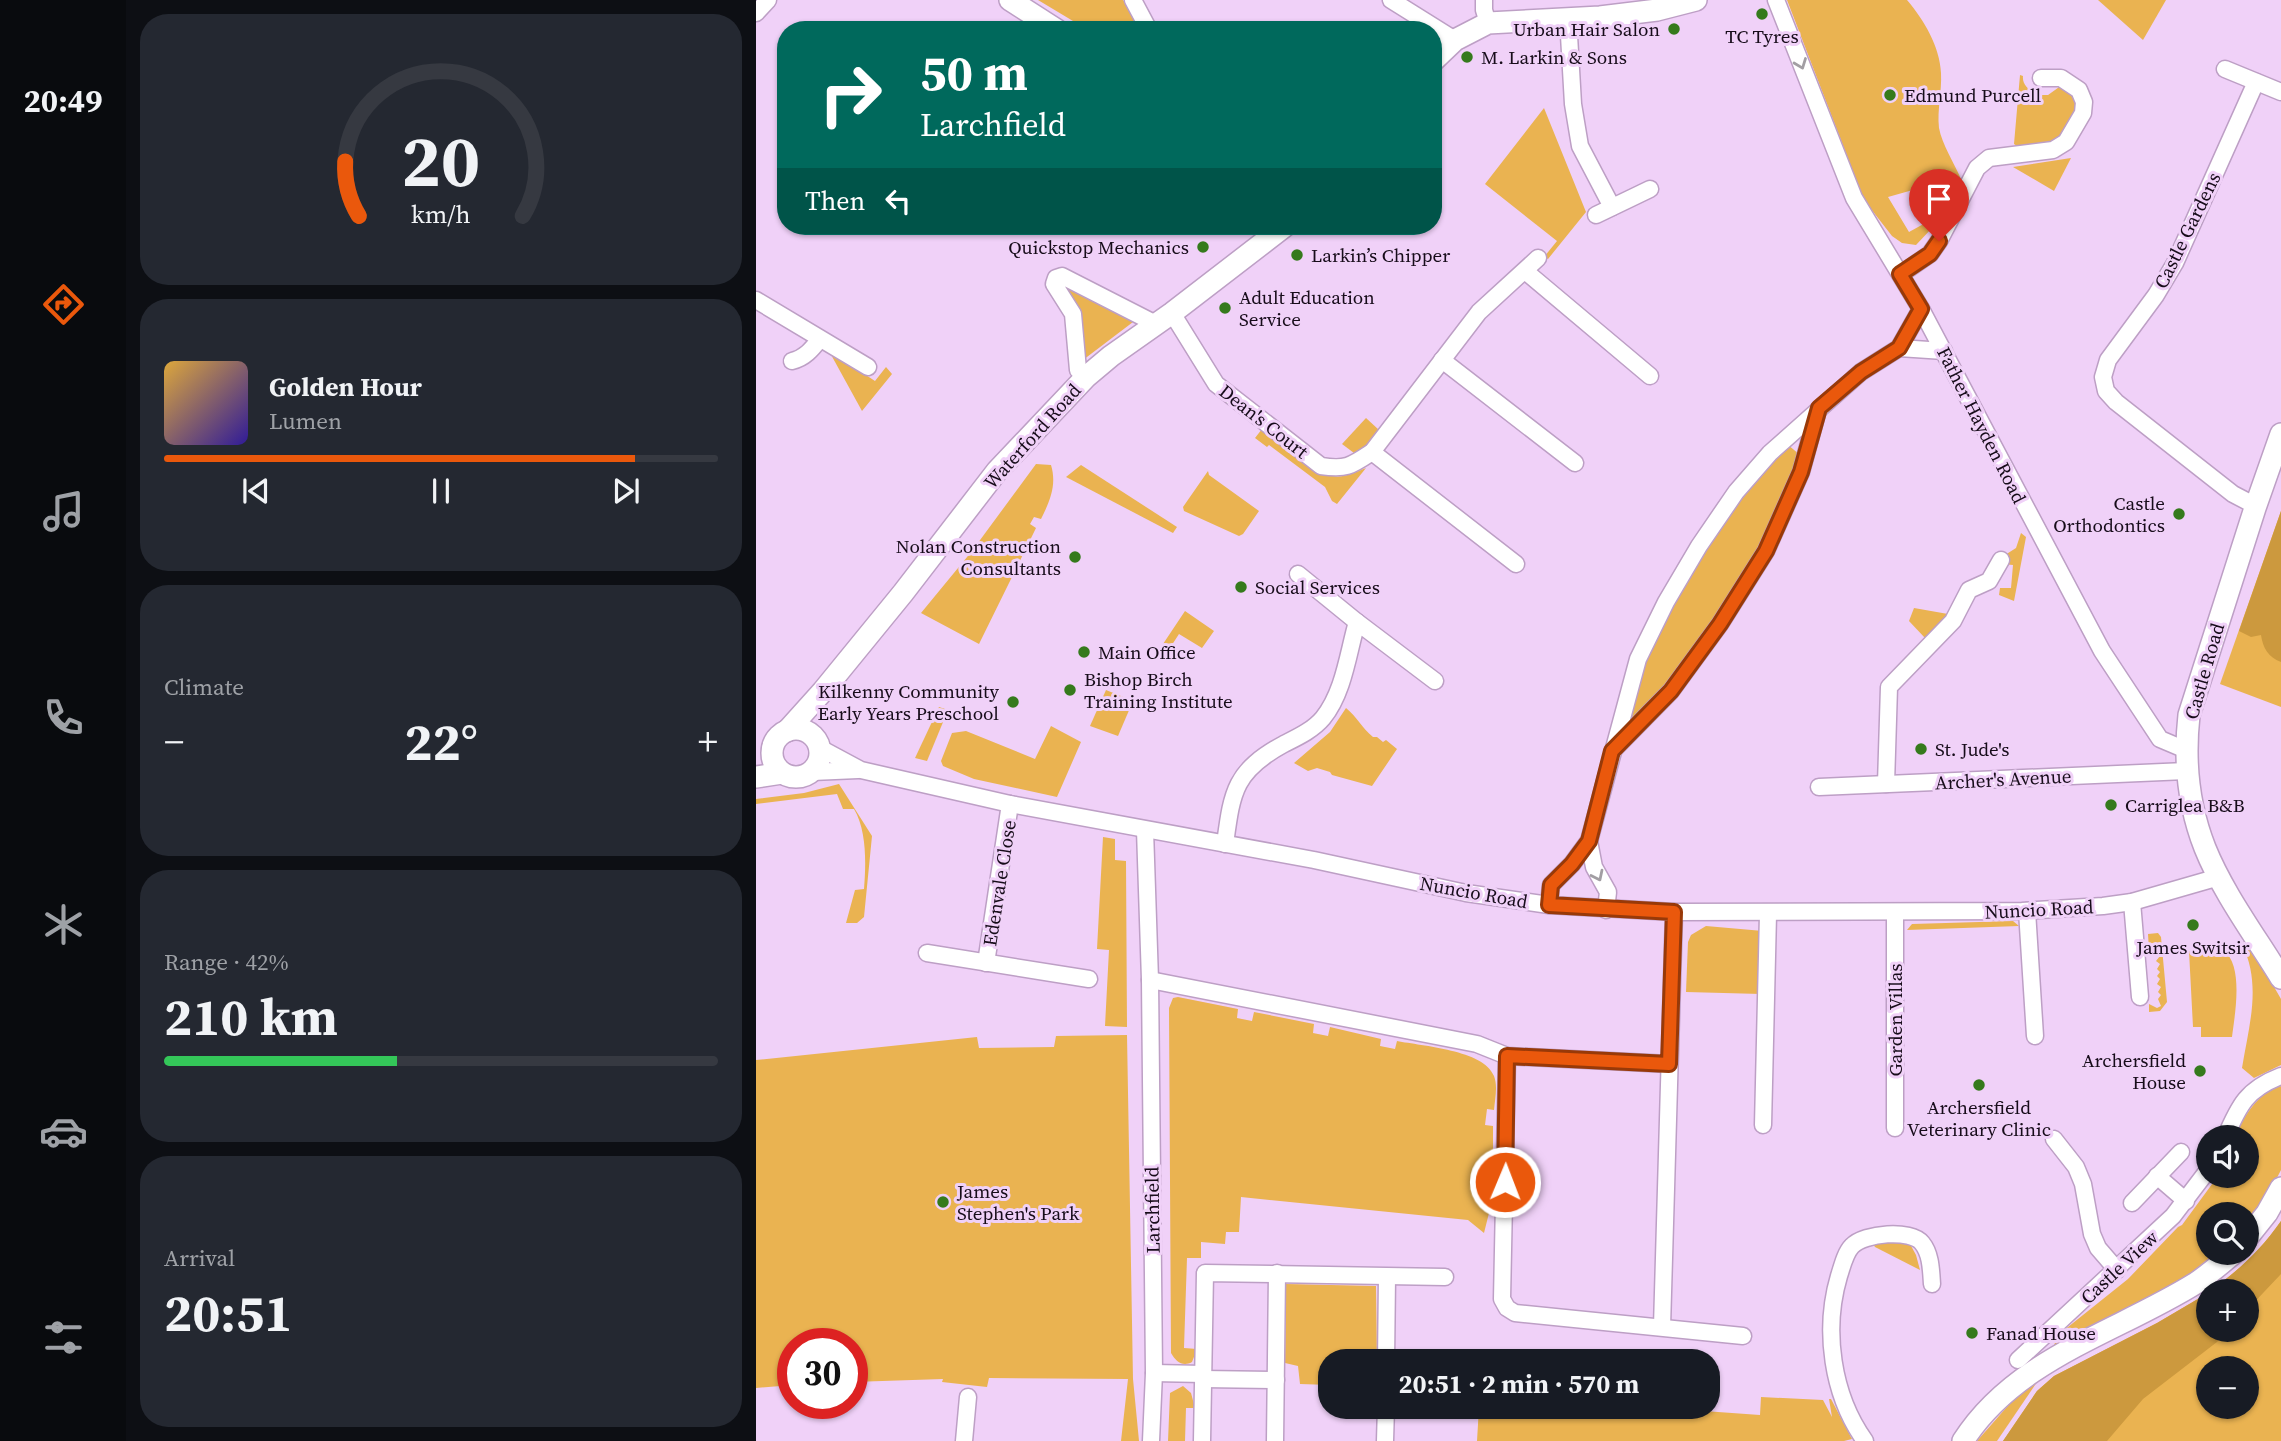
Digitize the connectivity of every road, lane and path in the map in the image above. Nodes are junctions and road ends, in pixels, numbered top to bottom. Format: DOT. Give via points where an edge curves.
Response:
graph roads {
  1 [pos="768,0"];
  2 [pos="1010,0"];
  3 [pos="1133,0"];
  4 [pos="1391,0"];
  5 [pos="1484,0"];
  6 [pos="1696,0"];
  7 [pos="1776,0"];
  8 [pos="756,13"];
  9 [pos="1568,18"];
  10 [pos="1044,21"];
  11 [pos="1144,21"];
  12 [pos="1425,21"];
  13 [pos="1488,23"];
  14 [pos="1442,32"];
  15 [pos="1455,40"];
  16 [pos="1442,52"];
  17 [pos="2225,69"];
  18 [pos="2041,78"];
  19 [pos="2256,82"];
  20 [pos="2281,92"];
  21 [pos="1650,189"];
  22 [pos="1612,207"];
  23 [pos="1596,215"];
  24 [pos="1273,235"];
  25 [pos="1538,258"];
  26 [pos="1525,271"];
  27 [pos="1900,274"];
  28 [pos="756,300"];
  29 [pos="1921,309"];
  30 [pos="1164,318"];
  31 [pos="820,339"];
  32 [pos="1899,348"];
  33 [pos="1944,351"];
  34 [pos="1443,360"];
  35 [pos="792,361"];
  36 [pos="868,367"];
  37 [pos="1650,376"];
  38 [pos="1086,377"];
  39 [pos="1819,408"];
  40 [pos="2281,434"];
  41 [pos="1373,452"];
  42 [pos="1575,463"];
  43 [pos="2256,506"];
  44 [pos="2001,560"];
  45 [pos="1516,564"];
  46 [pos="1298,574"];
  47 [pos="1357,622"];
  48 [pos="1435,681"];
  49 [pos="824,691"];
  50 [pos="787,730"];
  51 [pos="817,742"];
  52 [pos="2186,750"];
  53 [pos="1612,751"];
  54 [pos="764,757"];
  55 [pos="861,769"];
  56 [pos="2186,771"];
  57 [pos="812,772"];
  58 [pos="782,773"];
  59 [pos="756,777"];
  60 [pos="1886,784"];
  61 [pos="1819,787"];
  62 [pos="1010,804"];
  63 [pos="1145,830"];
  64 [pos="1589,841"];
  65 [pos="1225,844"];
  66 [pos="2219,877"];
  67 [pos="2132,902"];
  68 [pos="1549,905"];
  69 [pos="1606,910"];
  70 [pos="2027,911"];
  71 [pos="1674,912"];
  72 [pos="1895,912"];
  73 [pos="1768,914"];
  74 [pos="927,953"];
  75 [pos="986,963"];
  76 [pos="2281,978"];
  77 [pos="1089,979"];
  78 [pos="1150,980"];
  79 [pos="2140,997"];
  80 [pos="2035,1037"];
  81 [pos="1507,1056"];
  82 [pos="1669,1064"];
  83 [pos="2281,1076"];
  84 [pos="1763,1125"];
  85 [pos="2230,1125"];
  86 [pos="1895,1128"];
  87 [pos="2054,1139"];
  88 [pos="2181,1152"];
  89 [pos="2157,1177"];
  90 [pos="2196,1187"];
  91 [pos="2281,1188"];
  92 [pos="2186,1201"];
  93 [pos="2132,1203"];
  94 [pos="2259,1223"];
  95 [pos="2218,1265"];
  96 [pos="2117,1270"];
  97 [pos="1277,1273"];
  98 [pos="1387,1277"];
  99 [pos="1445,1277"];
  100 [pos="1932,1284"];
  101 [pos="1662,1327"];
  102 [pos="1744,1336"];
  103 [pos="1386,1349"];
  104 [pos="2018,1360"];
  105 [pos="1154,1373"];
  106 [pos="1203,1377"];
  107 [pos="1276,1380"];
  108 [pos="968,1397"];
  109 [pos="1385,1419"];
  110 [pos="964,1441"];
  111 [pos="1151,1441"];
  112 [pos="1202,1441"];
  113 [pos="1275,1441"];
  114 [pos="1385,1441"];
  115 [pos="1865,1441"];
  116 [pos="1963,1441"];
  1 -- 8 [label="street"];
  2 -- 10 [label="main road"];
  3 -- 11 [label="street"];
  4 -- 12 [label="street"];
  5 -- 13 [label="street"];
  6 -- 9 [label="main road" via="1657,10"];
  7 -- 27 [label="street, Father Hayden Road, one-way" via="1854,198"];
  9 -- 13 [label="main road"];
  9 -- 22 [label="street" via="1580,146"];
  13 -- 15 [label="main road"];
  14 -- 15 [label="street"];
  15 -- 16 [label="main road"];
  17 -- 19 [label="street"];
  18 -- 27 [label="street" via="2061,78 2079,90 2084,102 2083,113 2066,142 2053,150 1989,158 1978,168 1930,254"];
  19 -- 20 [label="street"];
  19 -- 43 [label="street, Castle Gardens" via="2175,264 2108,359 2104,377 2106,391 2116,402 2233,494"];
  21 -- 22 [label="street"];
  22 -- 23 [label="street"];
  24 -- 30 [label="main road, Waterford Road"];
  25 -- 26 [label="street, Dean's Court"];
  26 -- 34 [label="street, Dean's Court" via="1479,312"];
  26 -- 37 [label="street"];
  27 -- 29 [label="street, Father Hayden Road"];
  28 -- 31 [label="street"];
  29 -- 32 [label="street"];
  29 -- 33 [label="street, Father Hayden Road"];
  30 -- 38 [label="main road, Waterford Road"];
  30 -- 38 [label="street" via="1062,275 1056,278 1073,314 1078,370"];
  30 -- 41 [label="street, Dean's Court" via="1197,367 1321,466 1340,468"];
  31 -- 35 [label="street" via="811,351"];
  31 -- 36 [label="street"];
  32 -- 33 [label="street"];
  32 -- 39 [label="street" via="1861,372"];
  33 -- 52 [label="street, Father Hayden Road" via="2102,651 2160,739"];
  34 -- 41 [label="street, Dean's Court"];
  34 -- 42 [label="street"];
  38 -- 49 [label="main road, Waterford Road" via="997,471"];
  39 -- 53 [label="street" via="1801,472 1766,551 1671,691"];
  39 -- 53 [label="street" via="1736,492 1699,545 1638,659"];
  40 -- 43 [label="main road, Castle Road"];
  41 -- 45 [label="street"];
  43 -- 52 [label="main road, Castle Road" via="2189,715"];
  44 -- 60 [label="street" via="1989,580 1969,590 1953,621 1889,687"];
  46 -- 47 [label="street"];
  47 -- 48 [label="street"];
  47 -- 65 [label="street" via="1338,693 1326,715 1264,755 1243,775 1231,798"];
  49 -- 50 [label="main road, Waterford Road"];
  49 -- 51 [label="main road, Waterford Road"];
  50 -- 51 [label="main road" via="802,729"];
  50 -- 54 [label="main road"];
  51 -- 55 [label="street, Nuncio Road"];
  51 -- 57 [label="main road" via="819,761"];
  52 -- 56 [label="main road, Castle Road"];
  53 -- 64 [label="street"];
  54 -- 58 [label="main road"];
  55 -- 57 [label="street, Nuncio Road"];
  55 -- 62 [label="street, Nuncio Road"];
  56 -- 60 [label="street, Archer's Avenue"];
  56 -- 66 [label="main road, Castle Road" via="2205,847"];
  57 -- 58 [label="main road" via="797,778"];
  58 -- 59 [label="main road"];
  60 -- 61 [label="street, Archer's Avenue"];
  62 -- 63 [label="street, Nuncio Road"];
  62 -- 75 [label="street, Edenvale Close"];
  63 -- 65 [label="street, Nuncio Road"];
  63 -- 78 [label="street, Larchfield"];
  64 -- 68 [label="street" via="1551,885"];
  64 -- 69 [label="street, one-way" via="1594,867 1608,892"];
  65 -- 68 [label="street, Nuncio Road" via="1466,893"];
  66 -- 67 [label="street, Nuncio Road"];
  66 -- 76 [label="main road, Castle Road"];
  67 -- 70 [label="street, Nuncio Road"];
  67 -- 79 [label="street"];
  68 -- 69 [label="street, Nuncio Road"];
  69 -- 71 [label="street, Nuncio Road"];
  70 -- 72 [label="street, Nuncio Road"];
  70 -- 80 [label="street"];
  71 -- 73 [label="street, Nuncio Road"];
  71 -- 82 [label="street"];
  72 -- 73 [label="street, Nuncio Road"];
  72 -- 86 [label="street, Garden Villas"];
  73 -- 84 [label="street"];
  74 -- 75 [label="street, Edenvale Close"];
  75 -- 77 [label="street, Edenvale Close"];
  78 -- 81 [label="street" via="1477,1044"];
  78 -- 105 [label="street, Larchfield"];
  81 -- 82 [label="street"];
  81 -- 101 [label="street" via="1502,1299 1507,1308 1515,1313"];
  82 -- 101 [label="street"];
  83 -- 85 [label="street" via="2250,1092"];
  87 -- 96 [label="street" via="2076,1167 2092,1234"];
  88 -- 89 [label="street, Castle View"];
  89 -- 92 [label="street"];
  89 -- 93 [label="street, Castle View"];
  90 -- 92 [label="street, Castle View"];
  91 -- 94 [label="main road"];
  92 -- 96 [label="street, Castle View"];
  95 -- 116 [label="main road" via="2196,1282 2038,1366 2005,1391"];
  96 -- 104 [label="street, Castle View"];
  97 -- 98 [label="street"];
  97 -- 106 [label="street" via="1205,1273"];
  97 -- 107 [label="street"];
  98 -- 99 [label="street"];
  98 -- 103 [label="street"];
  100 -- 115 [label="street" via="1929,1253 1920,1240 1904,1234 1868,1236 1852,1246 1842,1264 1832,1300 1832,1355 1844,1405"];
  101 -- 102 [label="street"];
  105 -- 106 [label="street"];
  105 -- 111 [label="street, Larchfield"];
  106 -- 107 [label="street"];
  106 -- 112 [label="street"];
  107 -- 113 [label="street"];
  108 -- 110 [label="street"];
  109 -- 114 [label="street"];
}
